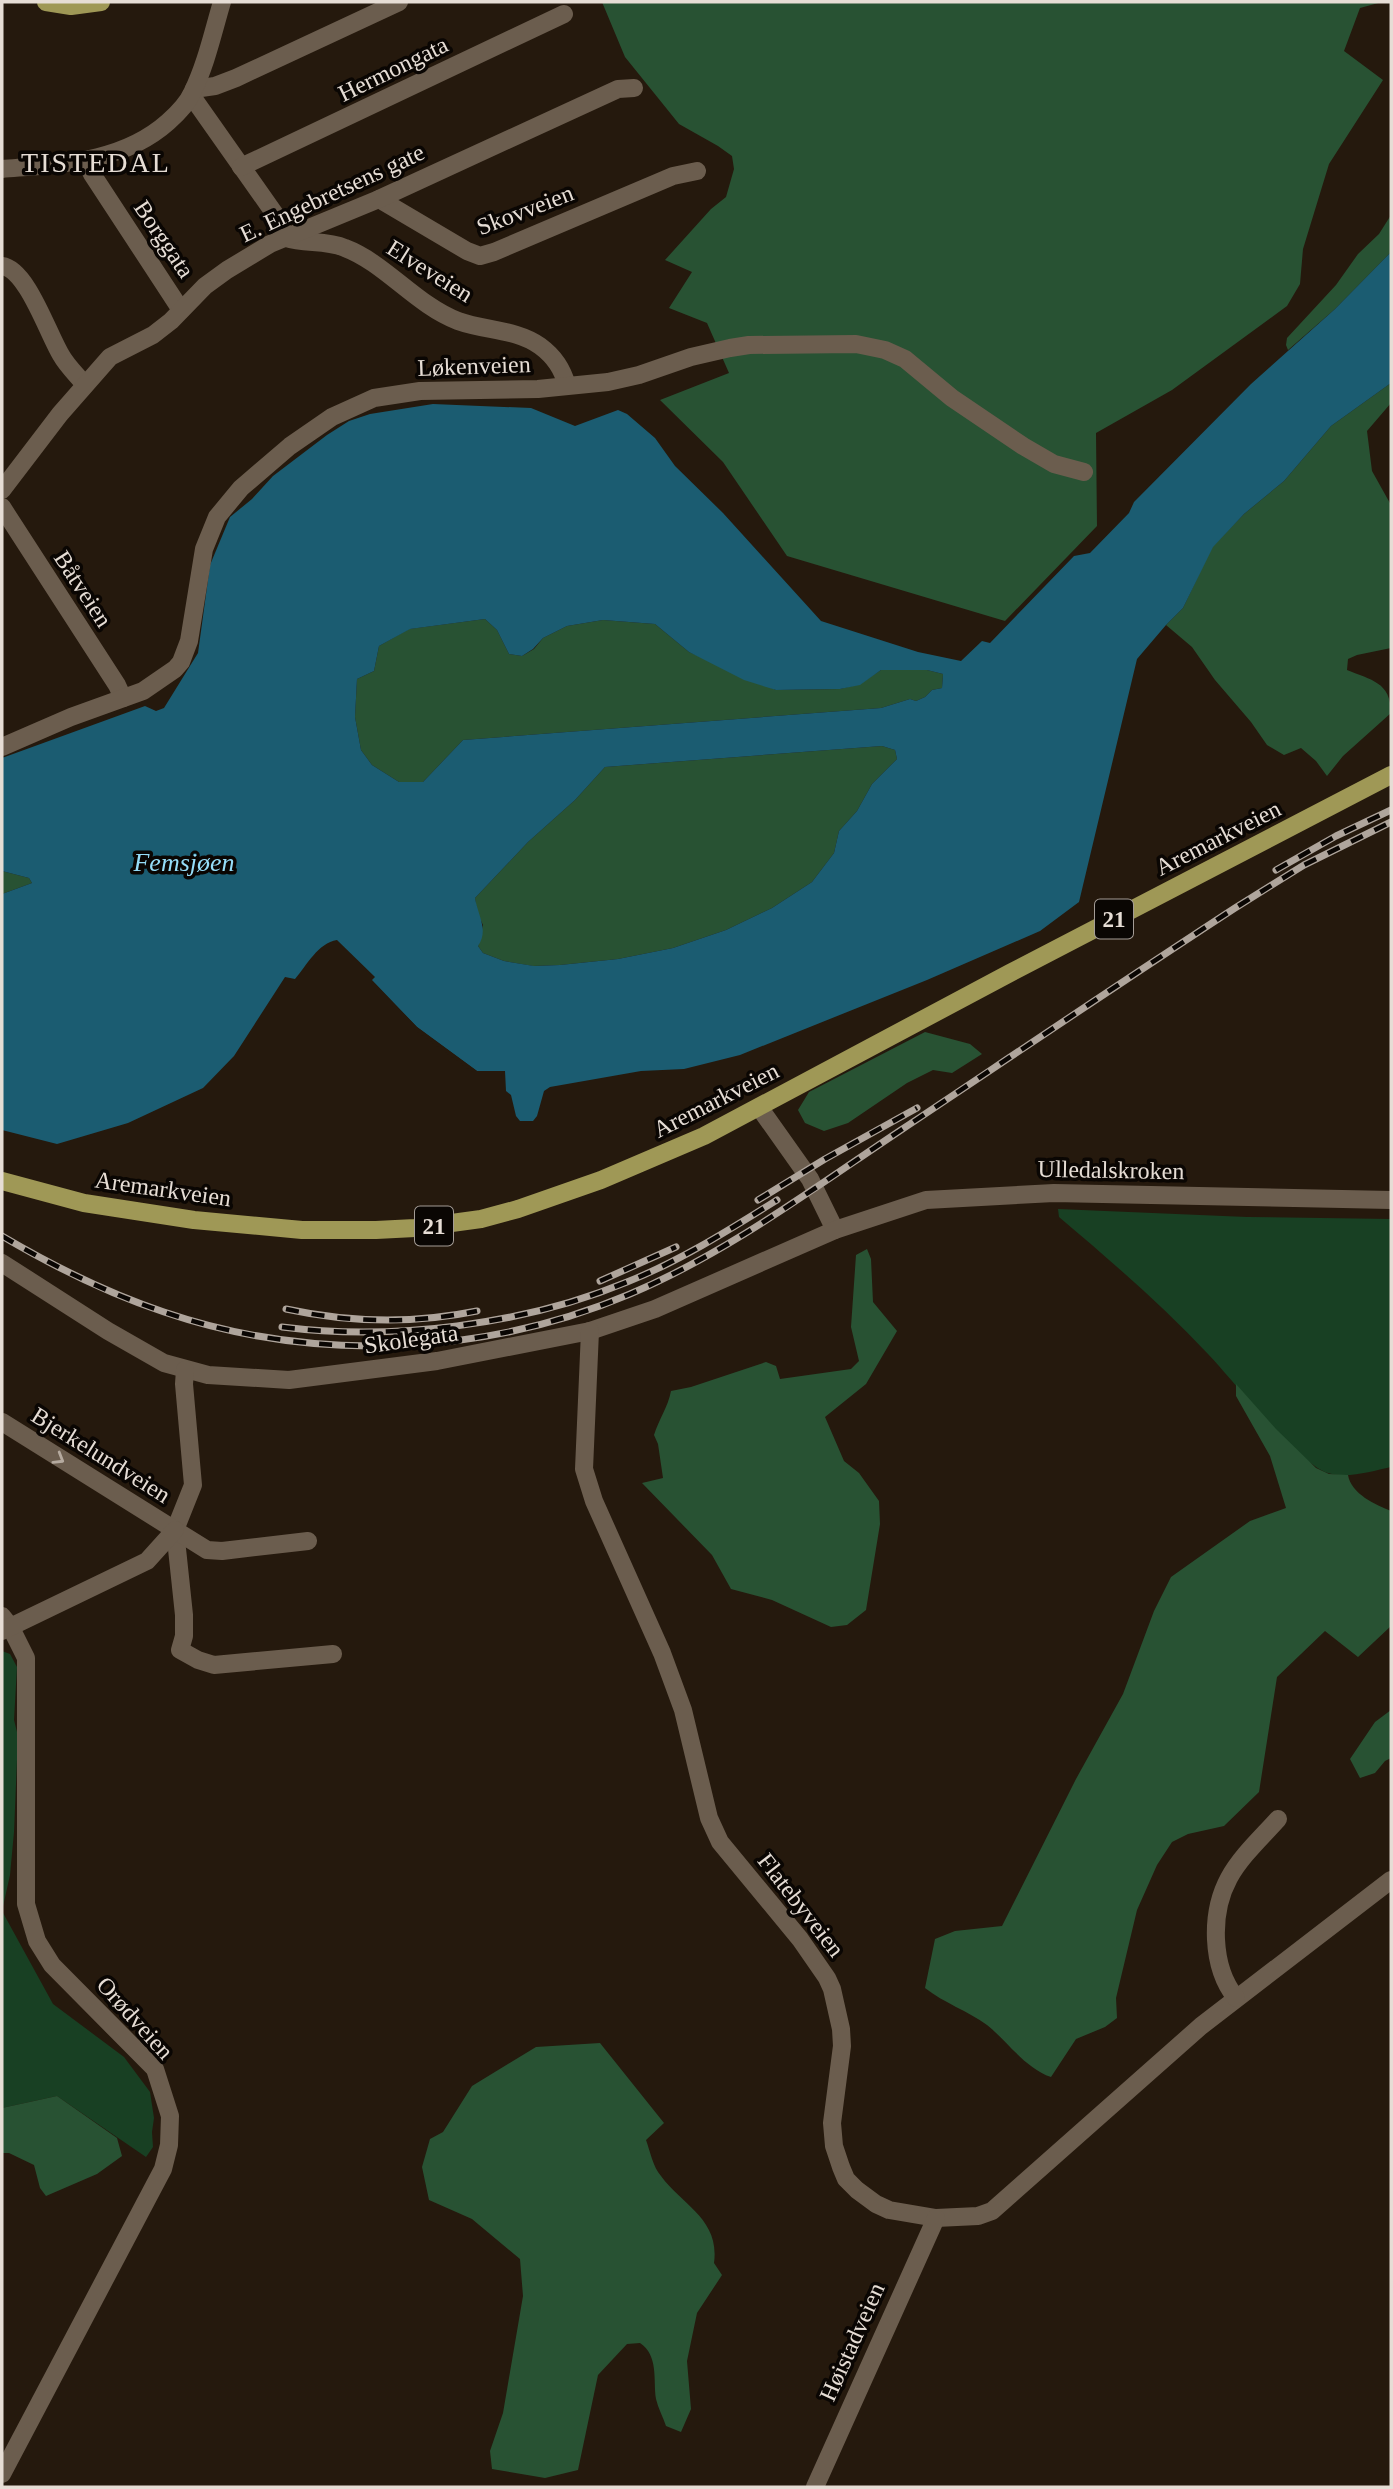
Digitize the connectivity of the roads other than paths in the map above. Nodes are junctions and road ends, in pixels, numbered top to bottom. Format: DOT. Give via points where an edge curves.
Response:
graph roads {
  1 [pos="46,2"];
  2 [pos="100,2"];
  3 [pos="222,2"];
  4 [pos="399,2"];
  5 [pos="564,14"];
  6 [pos="634,88"];
  7 [pos="193,92"];
  8 [pos="85,160"];
  9 [pos="241,167"];
  10 [pos="2,169"];
  11 [pos="697,171"];
  12 [pos="379,199"];
  13 [pos="286,238"];
  14 [pos="2,266"];
  15 [pos="181,310"];
  16 [pos="85,385"];
  17 [pos="567,385"];
  18 [pos="1084,472"];
  19 [pos="3,484"];
  20 [pos="2,507"];
  21 [pos="122,698"];
  22 [pos="2,747"];
  23 [pos="1391,775"];
  24 [pos="759,1107"];
  25 [pos="2,1181"];
  26 [pos="1391,1200"];
  27 [pos="835,1230"];
  28 [pos="2,1263"];
  29 [pos="590,1331"];
  30 [pos="185,1370"];
  31 [pos="2,1422"];
  32 [pos="175,1530"];
  33 [pos="308,1541"];
  34 [pos="4,1625"];
  35 [pos="332,1654"];
  36 [pos="1278,1819"];
  37 [pos="1391,1880"];
  38 [pos="1236,1998"];
  39 [pos="936,2218"];
  40 [pos="2,2474"];
  41 [pos="815,2487"];
  1 -- 2 [label="main road" via="71,6"];
  3 -- 7 [label="street"];
  4 -- 7 [label="street" via="236,78"];
  5 -- 9 [label="street, Hermongata"];
  6 -- 12 [label="street, E. Engebretsens gate" via="618,89"];
  7 -- 8 [label="street" via="175,115 141,143"];
  7 -- 9 [label="street"];
  8 -- 10 [label="street"];
  8 -- 15 [label="street, Borggata"];
  9 -- 13 [label="street" via="279,220"];
  11 -- 12 [label="street, Skovveien" via="673,176 480,256"];
  12 -- 13 [label="street, E. Engebretsens gate"];
  13 -- 15 [label="street, E. Engebretsens gate" via="227,270"];
  13 -- 17 [label="street, Elveveien" via="343,247 449,317 524,337 562,368"];
  14 -- 16 [label="street" via="21,279 61,356"];
  15 -- 16 [label="street, E. Engebretsens gate" via="153,335 110,357"];
  16 -- 19 [label="street, E. Engebretsens gate"];
  17 -- 18 [label="street, Løkenveien" via="608,382 749,345 856,344 905,359 1023,446 1054,464"];
  17 -- 21 [label="street, Løkenveien" via="420,391 374,398 311,430 262,468 217,517 204,549 192,629 181,662 157,683"];
  20 -- 21 [label="street, Båtveien"];
  21 -- 22 [label="street, Løkenveien"];
  23 -- 24 [label="main road, Aremarkveien / 21"];
  24 -- 25 [label="main road, Aremarkveien / 21" via="647,1162 556,1197 481,1219 415,1228 315,1230 194,1220 84,1203"];
  24 -- 27 [label="street" via="810,1180"];
  26 -- 27 [label="street, Ulledalskroken" via="1065,1193 955,1198 919,1202"];
  27 -- 29 [label="street, Skolegata" via="655,1309"];
  28 -- 30 [label="street, Skolegata" via="139,1350"];
  29 -- 30 [label="street, Skolegata" via="437,1361 289,1380"];
  29 -- 39 [label="street, Flatebyveien" via="584,1469 683,1710 709,1818 720,1842 800,1939 832,1989 842,2046 832,2123 841,2167 846,2179 876,2204"];
  30 -- 32 [label="street, Bjerkelundveien" via="193,1485"];
  31 -- 32 [label="street, Bjerkelundveien, one-way"];
  32 -- 33 [label="street, Bjerkelundveien" via="207,1550"];
  32 -- 34 [label="street" via="147,1561"];
  32 -- 35 [label="street, Bjerkelundveien" via="184,1615 180,1650 215,1665"];
  34 -- 40 [label="street, Orødveien" via="26,1658 26,1904 37,1941 52,1965 155,2069 170,2130 163,2169"];
  36 -- 38 [label="street" via="1229,1877 1219,1905 1218,1953 1227,1987"];
  37 -- 38 [label="street, Flatebyveien"];
  38 -- 39 [label="street, Flatebyveien" via="992,2210 971,2217"];
  39 -- 41 [label="street, Høistadveien"];
}
